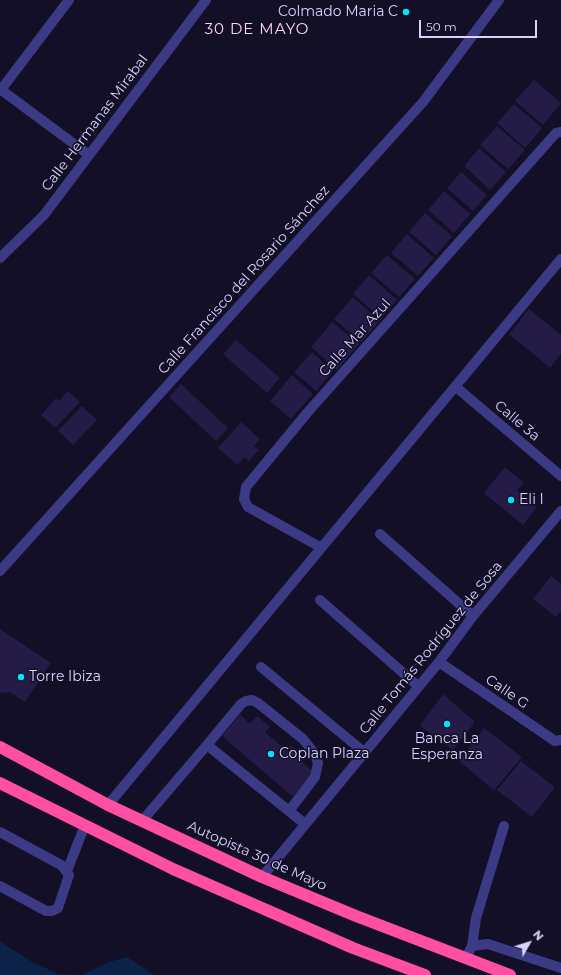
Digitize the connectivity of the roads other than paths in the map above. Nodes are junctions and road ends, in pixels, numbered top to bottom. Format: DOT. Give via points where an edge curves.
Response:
graph roads {
  1 [pos="69,0"];
  2 [pos="206,0"];
  3 [pos="499,0"];
  4 [pos="0,90"];
  5 [pos="559,133"];
  6 [pos="89,155"];
  7 [pos="0,258"];
  8 [pos="561,259"];
  9 [pos="456,387"];
  10 [pos="561,476"];
  11 [pos="561,511"];
  12 [pos="380,534"];
  13 [pos="320,547"];
  14 [pos="0,572"];
  15 [pos="320,600"];
  16 [pos="473,616"];
  17 [pos="439,662"];
  18 [pos="261,667"];
  19 [pos="418,686"];
  20 [pos="561,740"];
  21 [pos="207,745"];
  22 [pos="0,747"];
  23 [pos="364,752"];
  24 [pos="0,783"];
  25 [pos="108,805"];
  26 [pos="289,811"];
  27 [pos="142,821"];
  28 [pos="305,824"];
  29 [pos="85,825"];
  30 [pos="504,826"];
  31 [pos="0,832"];
  32 [pos="67,871"];
  33 [pos="262,877"];
  34 [pos="0,886"];
  35 [pos="472,946"];
  36 [pos="466,958"];
  37 [pos="561,968"];
  38 [pos="425,975"];
  39 [pos="510,975"];
  1 -- 4 [label="street"];
  2 -- 6 [label="street, Calle Hermanas Mirabal"];
  3 -- 14 [label="street, Calle Francisco del Rosario Sánchez" via="423,102"];
  4 -- 6 [label="street"];
  5 -- 13 [label="street, Calle Mar Azul" via="307,413 246,487 244,499 248,507"];
  6 -- 7 [label="street, Calle Hermanas Mirabal" via="44,215"];
  8 -- 9 [label="street"];
  9 -- 10 [label="street, Calle 3a"];
  9 -- 13 [label="street"];
  11 -- 16 [label="street, Calle Tomás Rodríguez de Sosa"];
  12 -- 16 [label="street"];
  13 -- 25 [label="street"];
  15 -- 19 [label="street"];
  16 -- 17 [label="street, Calle Tomás Rodríguez de Sosa"];
  17 -- 19 [label="street, Calle Tomás Rodríguez de Sosa"];
  17 -- 20 [label="street, Calle G" via="555,741"];
  18 -- 23 [label="street"];
  19 -- 23 [label="street, Calle Tomás Rodríguez de Sosa"];
  21 -- 26 [label="street"];
  21 -- 26 [label="street" via="241,704 252,700 303,739 317,758 317,771"];
  21 -- 27 [label="street"];
  22 -- 25 [label="highway, Autopista 30 de Mayo"];
  23 -- 28 [label="street, Calle Tomás Rodríguez de Sosa"];
  24 -- 29 [label="highway"];
  25 -- 27 [label="highway, Autopista 30 de Mayo"];
  26 -- 28 [label="street"];
  27 -- 33 [label="highway, Autopista 30 de Mayo"];
  28 -- 33 [label="street, Calle Tomás Rodríguez de Sosa"];
  29 -- 32 [label="street"];
  29 -- 38 [label="highway" via="257,907"];
  30 -- 35 [label="street" via="476,918"];
  31 -- 32 [label="street" via="61,865"];
  32 -- 34 [label="street" via="58,908 52,911 46,911"];
  33 -- 36 [label="highway, Autopista 30 de Mayo"];
  35 -- 36 [label="street"];
  35 -- 37 [label="street" via="488,944"];
  36 -- 39 [label="highway, Autopista 30 de Mayo"];
}
